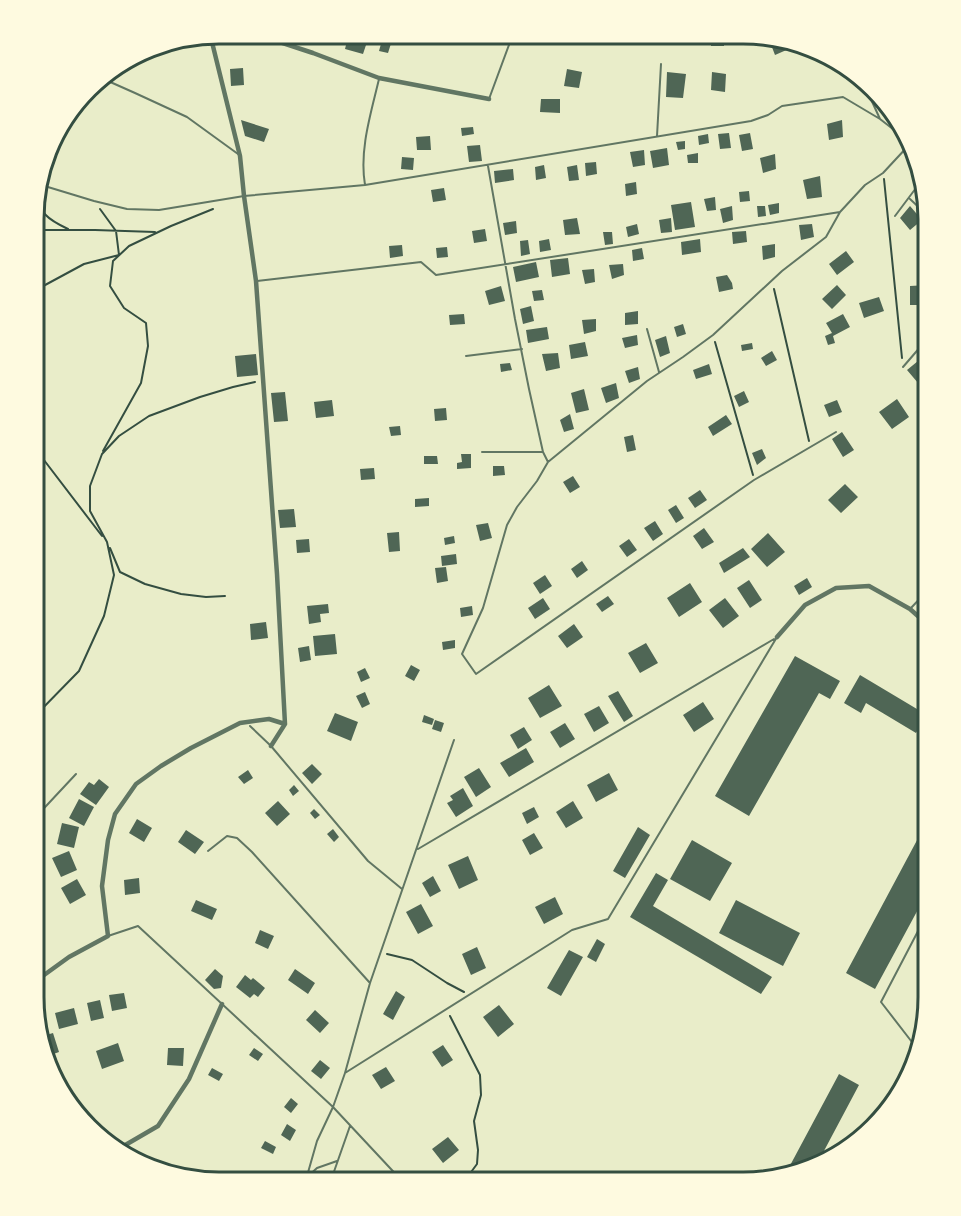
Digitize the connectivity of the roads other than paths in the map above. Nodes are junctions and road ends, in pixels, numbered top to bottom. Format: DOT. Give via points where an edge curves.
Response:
graph roads {
  1 [pos="212,44"];
  2 [pos="286,44"];
  3 [pos="509,44"];
  4 [pos="661,64"];
  5 [pos="379,78"];
  6 [pos="110,82"];
  7 [pos="489,99"];
  8 [pos="872,102"];
  9 [pos="880,119"];
  10 [pos="892,129"];
  11 [pos="657,136"];
  12 [pos="904,151"];
  13 [pos="240,156"];
  14 [pos="488,165"];
  15 [pos="365,185"];
  16 [pos="47,187"];
  17 [pos="915,190"];
  18 [pos="244,196"];
  19 [pos="909,198"];
  20 [pos="917,205"];
  21 [pos="840,212"];
  22 [pos="895,216"];
  23 [pos="506,264"];
  24 [pos="256,281"];
  25 [pos="646,329"];
  26 [pos="522,350"];
  27 [pos="918,350"];
  28 [pos="466,356"];
  29 [pos="903,367"];
  30 [pos="659,373"];
  31 [pos="836,432"];
  32 [pos="482,452"];
  33 [pos="543,452"];
  34 [pos="549,462"];
  35 [pos="918,601"];
  36 [pos="910,609"];
  37 [pos="917,616"];
  38 [pos="777,637"];
  39 [pos="285,724"];
  40 [pos="250,726"];
  41 [pos="454,740"];
  42 [pos="271,747"];
  43 [pos="76,774"];
  44 [pos="44,808"];
  45 [pos="417,850"];
  46 [pos="208,851"];
  47 [pos="402,889"];
  48 [pos="917,933"];
  49 [pos="108,936"];
  50 [pos="44,975"];
  51 [pos="370,983"];
  52 [pos="222,1004"];
  53 [pos="911,1041"];
  54 [pos="345,1073"];
  55 [pos="333,1107"];
  56 [pos="350,1125"];
  57 [pos="125,1145"];
  58 [pos="338,1160"];
  59 [pos="308,1172"];
  60 [pos="313,1172"];
  61 [pos="334,1172"];
  62 [pos="394,1172"];
  1 -- 13 [label="street"];
  2 -- 5 [label="street"];
  3 -- 7 [label="lane"];
  4 -- 11 [label="lane"];
  5 -- 7 [label="street"];
  5 -- 15 [label="lane" via="365,137"];
  6 -- 13 [label="lane" via="187,117"];
  8 -- 9 [label="lane"];
  9 -- 10 [label="lane"];
  9 -- 11 [label="lane" via="843,98 782,106 751,121"];
  11 -- 14 [label="lane"];
  12 -- 21 [label="lane"];
  13 -- 18 [label="street"];
  14 -- 15 [label="lane"];
  14 -- 23 [label="lane"];
  15 -- 18 [label="lane"];
  16 -- 18 [label="lane" via="127,209 159,210"];
  17 -- 19 [label="lane"];
  18 -- 24 [label="street"];
  19 -- 20 [label="lane"];
  19 -- 22 [label="lane"];
  21 -- 23 [label="lane"];
  21 -- 30 [label="lane" via="826,237 713,335"];
  23 -- 24 [label="lane" via="436,275 421,262"];
  23 -- 26 [label="lane"];
  24 -- 39 [label="street"];
  25 -- 30 [label="lane"];
  26 -- 28 [label="lane"];
  26 -- 33 [label="lane"];
  27 -- 29 [label="lane"];
  30 -- 34 [label="lane"];
  31 -- 34 [label="lane" via="754,480 476,674 462,654 483,608 507,525"];
  32 -- 33 [label="lane"];
  33 -- 34 [label="lane"];
  35 -- 36 [label="lane"];
  36 -- 37 [label="street"];
  36 -- 38 [label="street" via="868,586 836,588 806,605"];
  38 -- 45 [label="lane"];
  38 -- 54 [label="lane" via="608,919 572,930"];
  39 -- 42 [label="street"];
  39 -- 49 [label="street" via="269,719 240,723 191,748 136,784 115,814 108,840 102,886"];
  40 -- 42 [label="lane"];
  41 -- 45 [label="lane"];
  42 -- 47 [label="lane" via="368,861"];
  43 -- 44 [label="lane"];
  45 -- 47 [label="lane"];
  46 -- 51 [label="lane" via="227,836 237,838"];
  47 -- 51 [label="lane"];
  48 -- 53 [label="lane" via="881,1002"];
  49 -- 50 [label="street"];
  49 -- 52 [label="lane" via="138,926"];
  51 -- 54 [label="lane"];
  52 -- 55 [label="lane"];
  52 -- 57 [label="street" via="189,1079 158,1126"];
  54 -- 55 [label="lane"];
  55 -- 56 [label="lane"];
  55 -- 59 [label="lane"];
  56 -- 58 [label="lane"];
  56 -- 62 [label="lane"];
  58 -- 60 [label="lane"];
  58 -- 61 [label="lane"];
}
